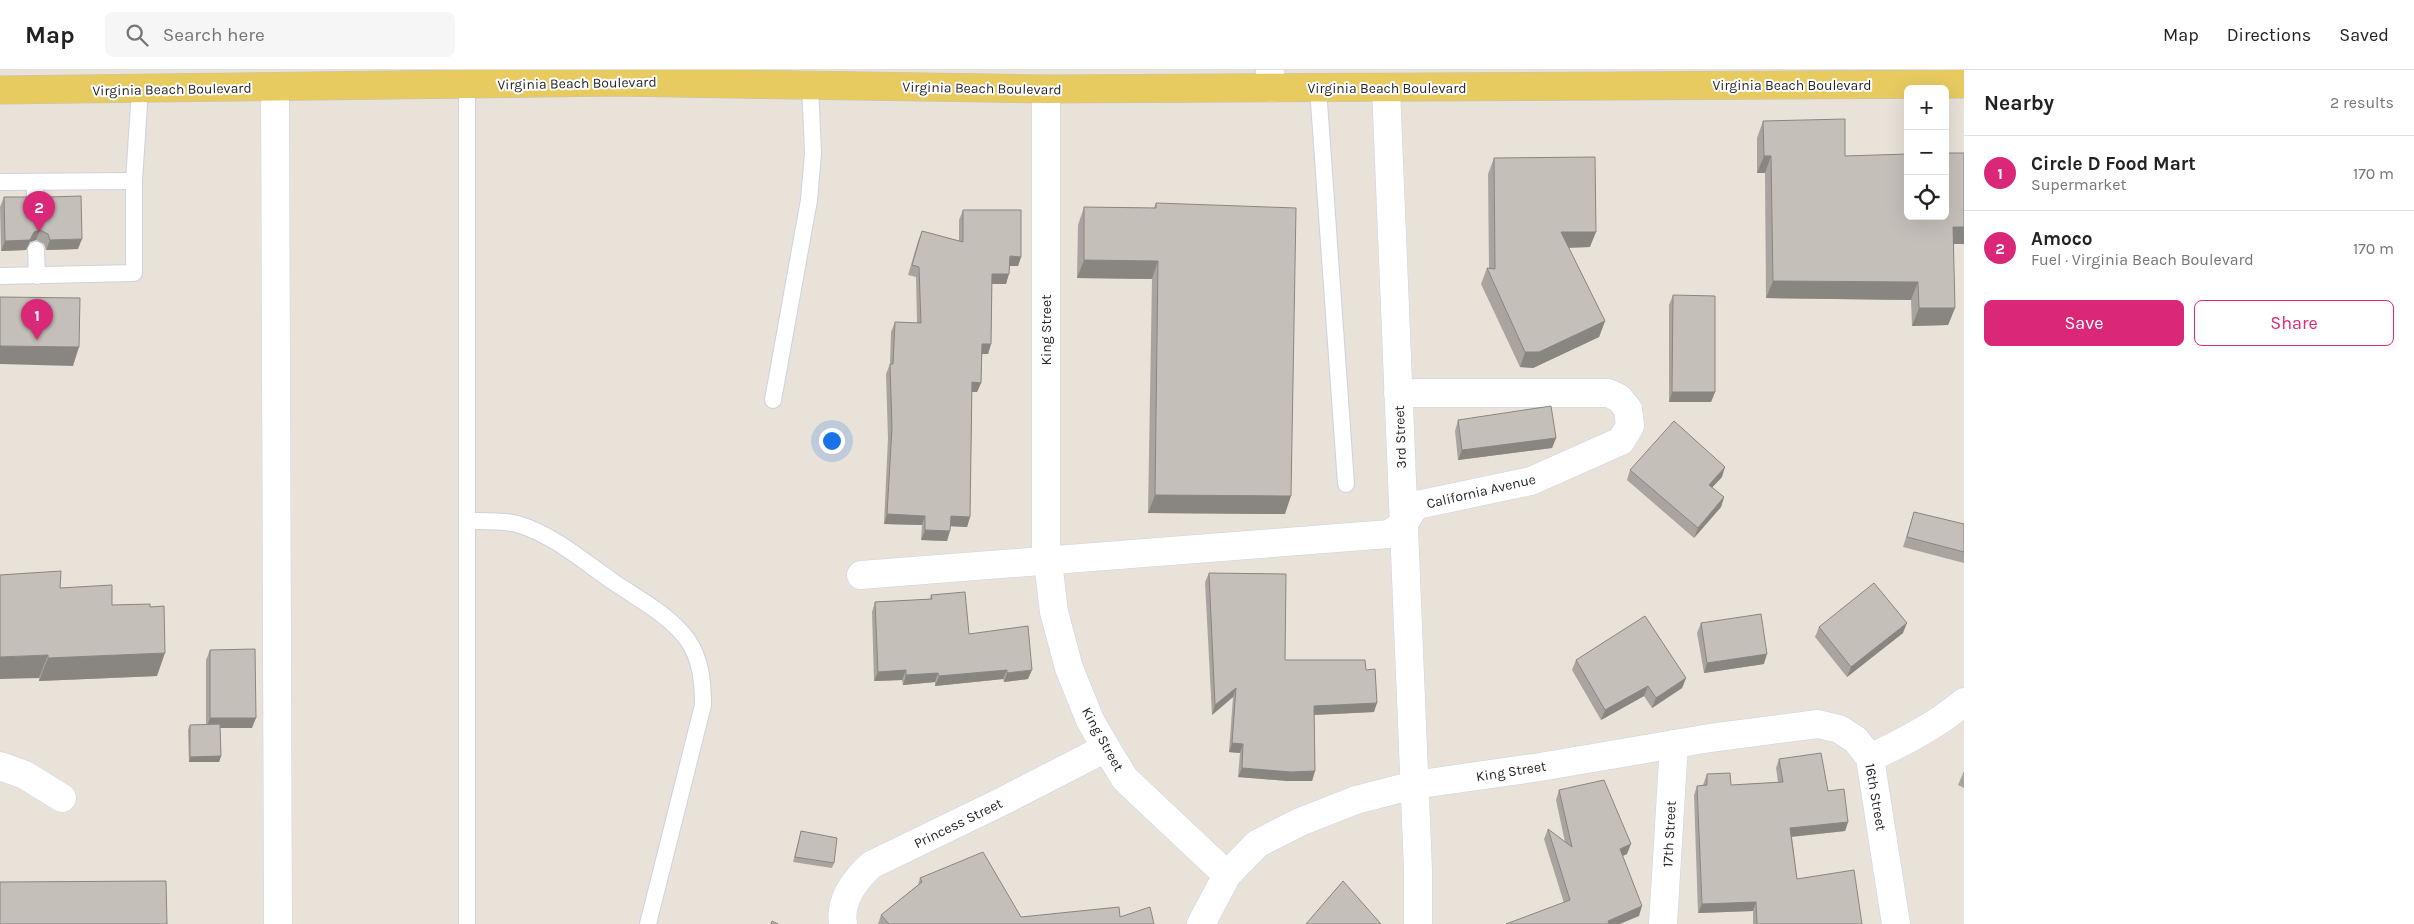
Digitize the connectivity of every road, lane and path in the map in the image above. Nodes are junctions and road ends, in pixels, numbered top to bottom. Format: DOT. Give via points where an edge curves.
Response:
graph roads {
  1 [pos="1270,79"];
  2 [pos="467,84"];
  3 [pos="1964,84"];
  4 [pos="810,85"];
  5 [pos="276,88"];
  6 [pos="1318,88"];
  7 [pos="1386,88"];
  8 [pos="140,89"];
  9 [pos="1046,89"];
  10 [pos="0,90"];
  11 [pos="134,181"];
  12 [pos="0,182"];
  13 [pos="35,182"];
  14 [pos="35,207"];
  15 [pos="36,250"];
  16 [pos="0,276"];
  17 [pos="37,276"];
  18 [pos="1398,392"];
  19 [pos="773,400"];
  20 [pos="1346,484"];
  21 [pos="467,521"];
  22 [pos="1403,526"];
  23 [pos="1047,562"];
  24 [pos="862,575"];
  25 [pos="1964,702"];
  26 [pos="1674,744"];
  27 [pos="1106,748"];
  28 [pos="1870,758"];
  29 [pos="0,766"];
  30 [pos="1414,785"];
  31 [pos="62,798"];
  32 [pos="1227,875"];
  33 [pos="278,924"];
  34 [pos="467,924"];
  35 [pos="648,924"];
  36 [pos="843,924"];
  37 [pos="1201,924"];
  38 [pos="1418,924"];
  39 [pos="1663,924"];
  40 [pos="1896,924"];
  1 -- 6 [label="main road, Virginia Beach Boulevard"];
  1 -- 9 [label="main road, Virginia Beach Boulevard"];
  2 -- 4 [label="main road, Virginia Beach Boulevard"];
  2 -- 5 [label="main road, Virginia Beach Boulevard"];
  2 -- 21 [label="lane"];
  3 -- 7 [label="main road, Virginia Beach Boulevard"];
  4 -- 9 [label="main road, Virginia Beach Boulevard"];
  4 -- 19 [label="lane" via="813,153 810,200"];
  5 -- 8 [label="main road, Virginia Beach Boulevard"];
  5 -- 33 [label="street"];
  6 -- 7 [label="main road, Virginia Beach Boulevard"];
  6 -- 20 [label="lane"];
  7 -- 18 [label="street, 3rd Street"];
  8 -- 10 [label="main road, Virginia Beach Boulevard"];
  8 -- 11 [label="lane"];
  9 -- 23 [label="street, King Street"];
  11 -- 13 [label="lane"];
  11 -- 17 [label="lane" via="134,273"];
  12 -- 13 [label="lane"];
  13 -- 14 [label="lane"];
  15 -- 17 [label="lane"];
  16 -- 17 [label="lane"];
  18 -- 22 [label="street, 3rd Street"];
  18 -- 22 [label="street, California Avenue" via="1608,394 1618,398 1628,409 1630,426 1621,441 1531,482 1418,505"];
  21 -- 34 [label="lane"];
  21 -- 35 [label="lane" via="515,524 544,534 670,620 687,640 699,664 703,705"];
  22 -- 23 [label="street" via="1390,534"];
  22 -- 30 [label="street, 3rd Street"];
  23 -- 24 [label="street"];
  23 -- 27 [label="street, King Street" via="1054,612 1069,668 1090,720"];
  25 -- 28 [label="street" via="1946,718 1913,738"];
  26 -- 28 [label="street, 16th Street" via="1818,724 1838,729 1856,740"];
  26 -- 30 [label="street, King Street"];
  26 -- 39 [label="street, 17th Street"];
  27 -- 32 [label="street, King Street" via="1126,779"];
  27 -- 36 [label="street, Princess Street" via="871,865 858,877 846,897"];
  28 -- 40 [label="street, 16th Street"];
  29 -- 31 [label="street" via="25,775"];
  30 -- 32 [label="street, King Street" via="1356,800 1300,822 1257,844"];
  30 -- 38 [label="street"];
  32 -- 37 [label="street"];
}
